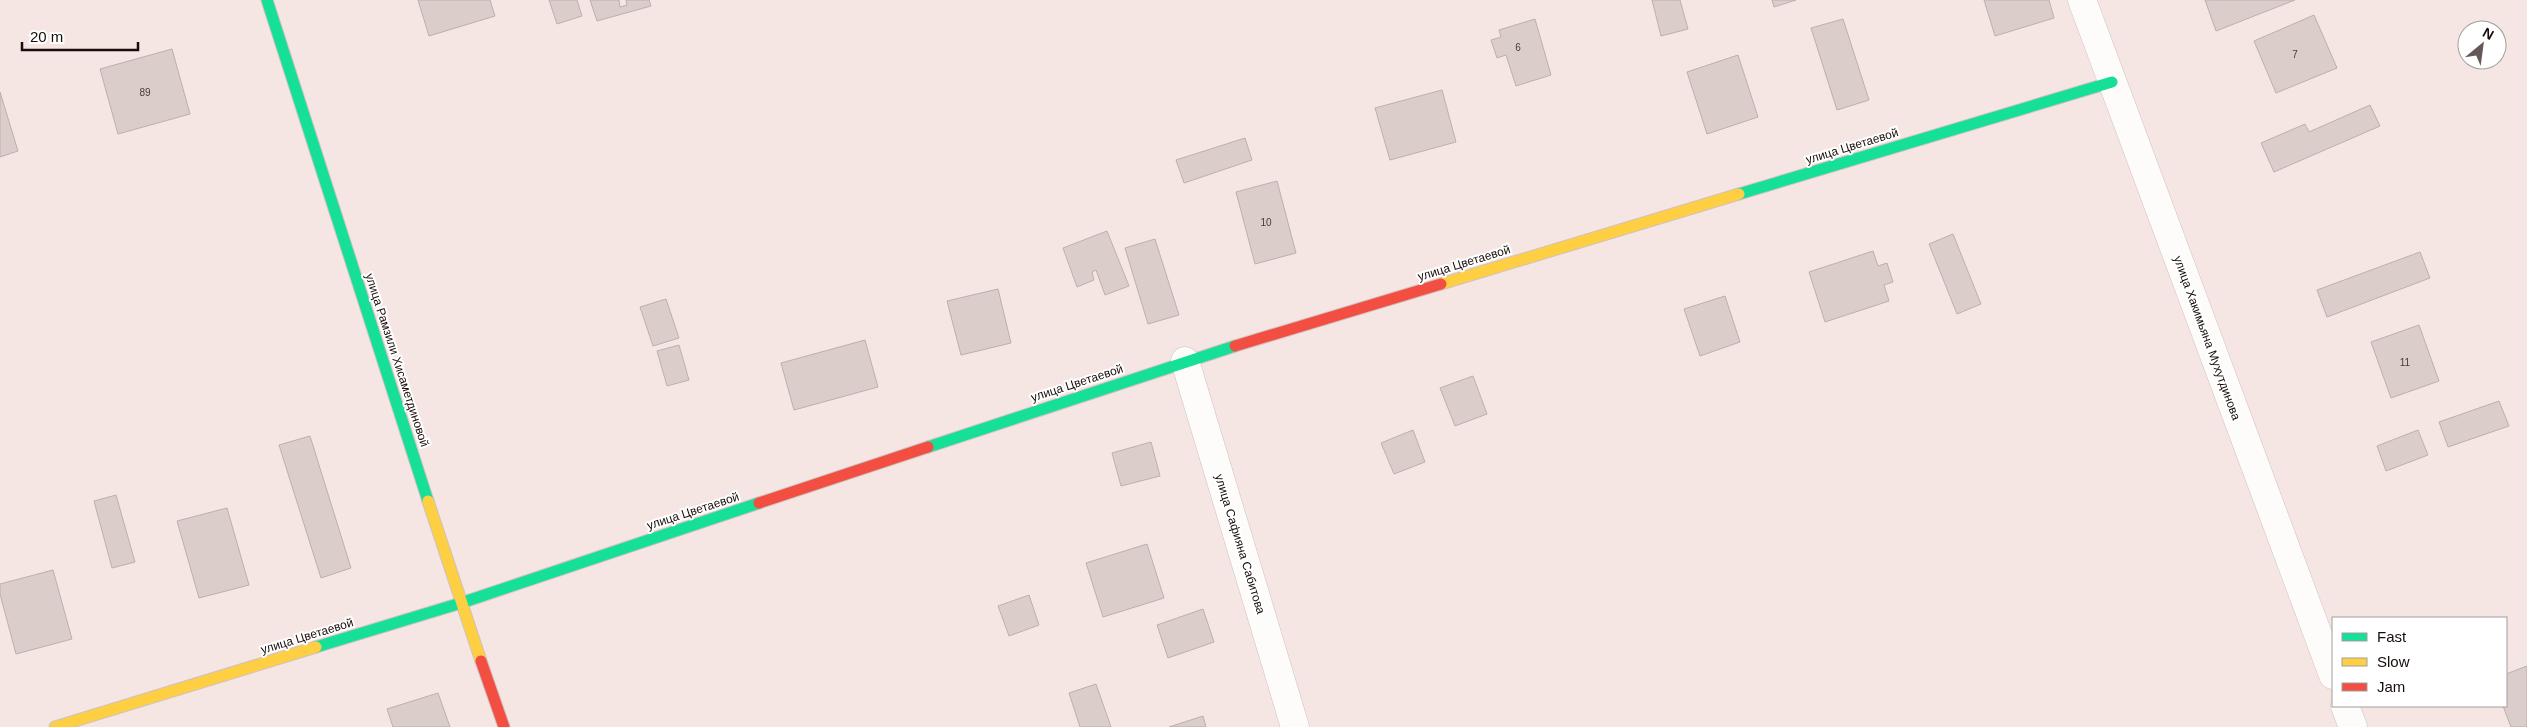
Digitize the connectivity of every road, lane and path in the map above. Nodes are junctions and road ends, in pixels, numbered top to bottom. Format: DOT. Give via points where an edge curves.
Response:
graph roads {
  1 [pos="267,0"];
  2 [pos="2082,0"];
  3 [pos="2112,82"];
  4 [pos="1185,361"];
  5 [pos="461,603"];
  6 [pos="2332,672"];
  7 [pos="2345,707"];
  8 [pos="55,727"];
  9 [pos="504,727"];
  10 [pos="1295,727"];
  11 [pos="2353,727"];
  1 -- 5 [label="street, улица Рамзили Хисаметдиновой"];
  2 -- 3 [label="street, улица Хакимьяна Мухутдинова"];
  3 -- 4 [label="street, улица Цветаевой"];
  3 -- 6 [label="street, улица Хакимьяна Мухутдинова"];
  4 -- 5 [label="street, улица Цветаевой"];
  4 -- 10 [label="street, улица Сафияна Сабитова"];
  5 -- 8 [label="street, улица Цветаевой"];
  5 -- 9 [label="street, улица Рамзили Хисаметдиновой"];
  7 -- 11 [label="street"];
}
